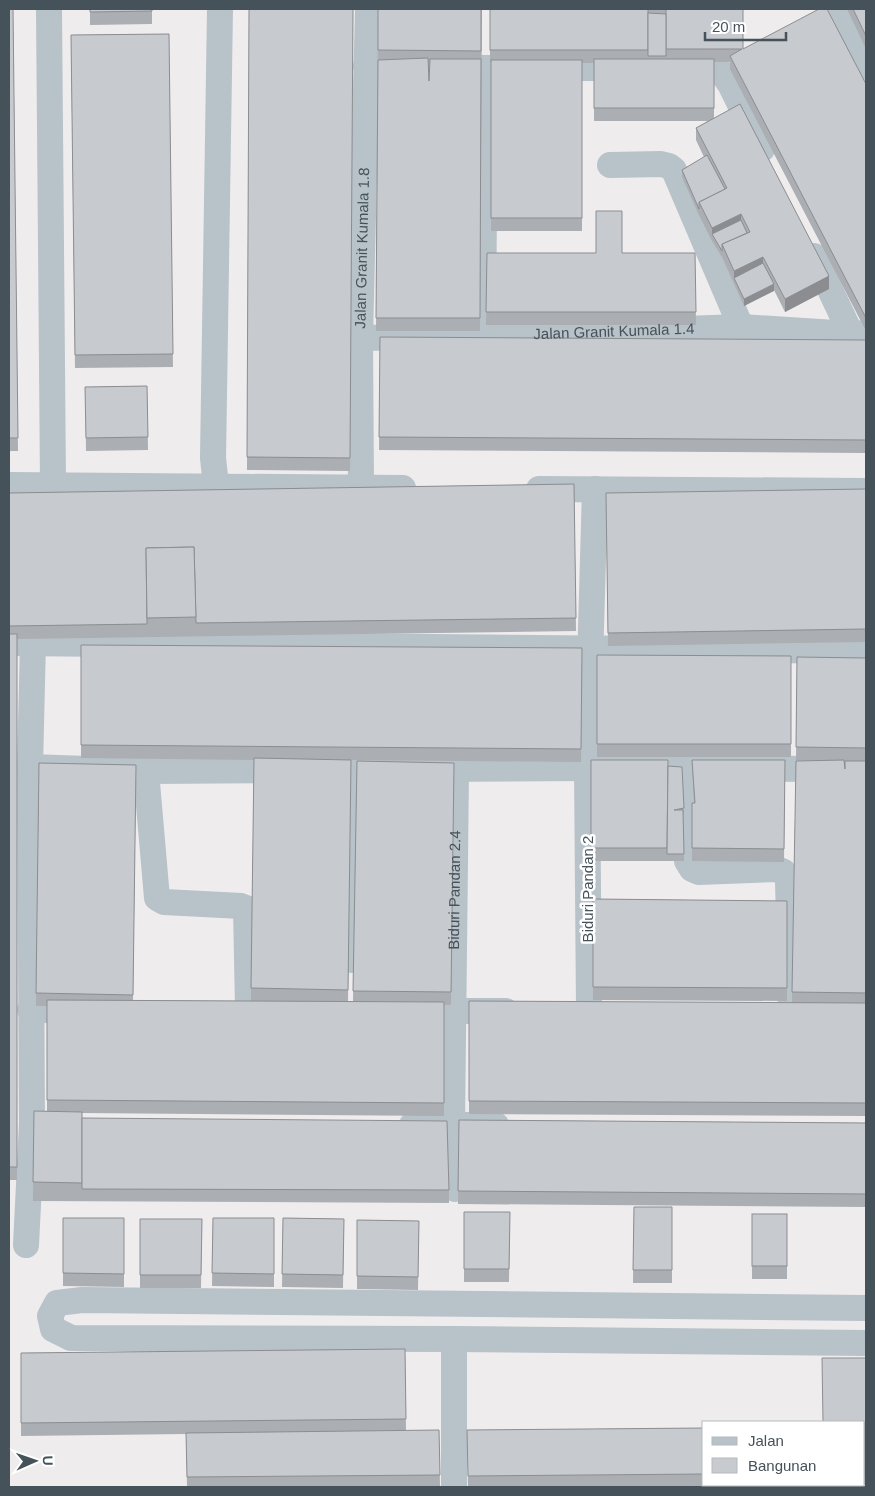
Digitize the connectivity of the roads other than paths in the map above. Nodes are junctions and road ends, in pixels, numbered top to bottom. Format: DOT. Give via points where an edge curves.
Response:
graph roads {
  1 [pos="49,9"];
  2 [pos="220,9"];
  3 [pos="368,9"];
  4 [pos="837,9"];
  5 [pos="366,66"];
  6 [pos="866,67"];
  7 [pos="485,68"];
  8 [pos="610,165"];
  9 [pos="774,173"];
  10 [pos="804,236"];
  11 [pos="741,327"];
  12 [pos="859,334"];
  13 [pos="483,336"];
  14 [pos="360,338"];
  15 [pos="9,485"];
  16 [pos="54,485"];
  17 [pos="216,486"];
  18 [pos="361,487"];
  19 [pos="429,488"];
  20 [pos="517,489"];
  21 [pos="595,489"];
  22 [pos="866,491"];
  23 [pos="21,642"];
  24 [pos="591,649"];
  25 [pos="866,651"];
  26 [pos="30,767"];
  27 [pos="587,768"];
  28 [pos="686,769"];
  29 [pos="146,770"];
  30 [pos="354,770"];
  31 [pos="456,770"];
  32 [pos="866,770"];
  33 [pos="352,960"];
  34 [pos="248,1009"];
  35 [pos="30,1010"];
  36 [pos="110,1010"];
  37 [pos="589,1010"];
  38 [pos="791,1010"];
  39 [pos="385,1011"];
  40 [pos="531,1011"];
  41 [pos="454,1012"];
  42 [pos="393,1125"];
  43 [pos="452,1125"];
  44 [pos="521,1125"];
  45 [pos="455,1188"];
  46 [pos="26,1245"];
  47 [pos="866,1308"];
  48 [pos="454,1339"];
  49 [pos="866,1343"];
  50 [pos="454,1487"];
  1 -- 16 [label="street"];
  2 -- 17 [label="street" via="213,458"];
  3 -- 5 [label="street, Jalan Granit Kumala 1.8"];
  4 -- 6 [label="street"];
  5 -- 7 [label="street"];
  5 -- 14 [label="street, Jalan Granit Kumala 1.8"];
  7 -- 9 [label="street" via="716,69 730,84"];
  7 -- 13 [label="street"];
  8 -- 11 [label="street" via="661,164 674,170"];
  10 -- 12 [label="street"];
  11 -- 12 [label="street, Jalan Granit Kumala 1.4"];
  11 -- 13 [label="street, Jalan Granit Kumala 1.4"];
  13 -- 14 [label="street, Jalan Granit Kumala 1.4"];
  14 -- 18 [label="street, Jalan Granit Kumala 1.8"];
  15 -- 16 [label="street"];
  16 -- 17 [label="street"];
  17 -- 18 [label="street"];
  18 -- 19 [label="street"];
  20 -- 21 [label="street"];
  21 -- 22 [label="street"];
  21 -- 24 [label="street, Biduri Pandan 2"];
  23 -- 24 [label="street"];
  23 -- 26 [label="street"];
  24 -- 25 [label="street"];
  24 -- 27 [label="street, Biduri Pandan 2"];
  26 -- 29 [label="street"];
  26 -- 35 [label="street"];
  27 -- 28 [label="street"];
  27 -- 31 [label="street"];
  27 -- 37 [label="street, Biduri Pandan 2"];
  28 -- 32 [label="street"];
  28 -- 38 [label="street" via="687,861 692,869 700,872 777,869 784,872 788,880"];
  29 -- 30 [label="street"];
  29 -- 34 [label="street" via="156,898 164,902 246,908"];
  30 -- 31 [label="street"];
  30 -- 33 [label="street"];
  31 -- 41 [label="street, Biduri Pandan 2.4"];
  35 -- 36 [label="street"];
  35 -- 46 [label="street" via="41,1124"];
  39 -- 41 [label="street"];
  40 -- 41 [label="street"];
  41 -- 43 [label="street, Biduri Pandan 2.4"];
  42 -- 43 [label="street"];
  43 -- 44 [label="street"];
  43 -- 45 [label="street, Biduri Pandan 2.4"];
  47 -- 48 [label="street" via="82,1300 57,1303 50,1316 53,1329 71,1338"];
  48 -- 49 [label="street"];
  48 -- 50 [label="street"];
}
